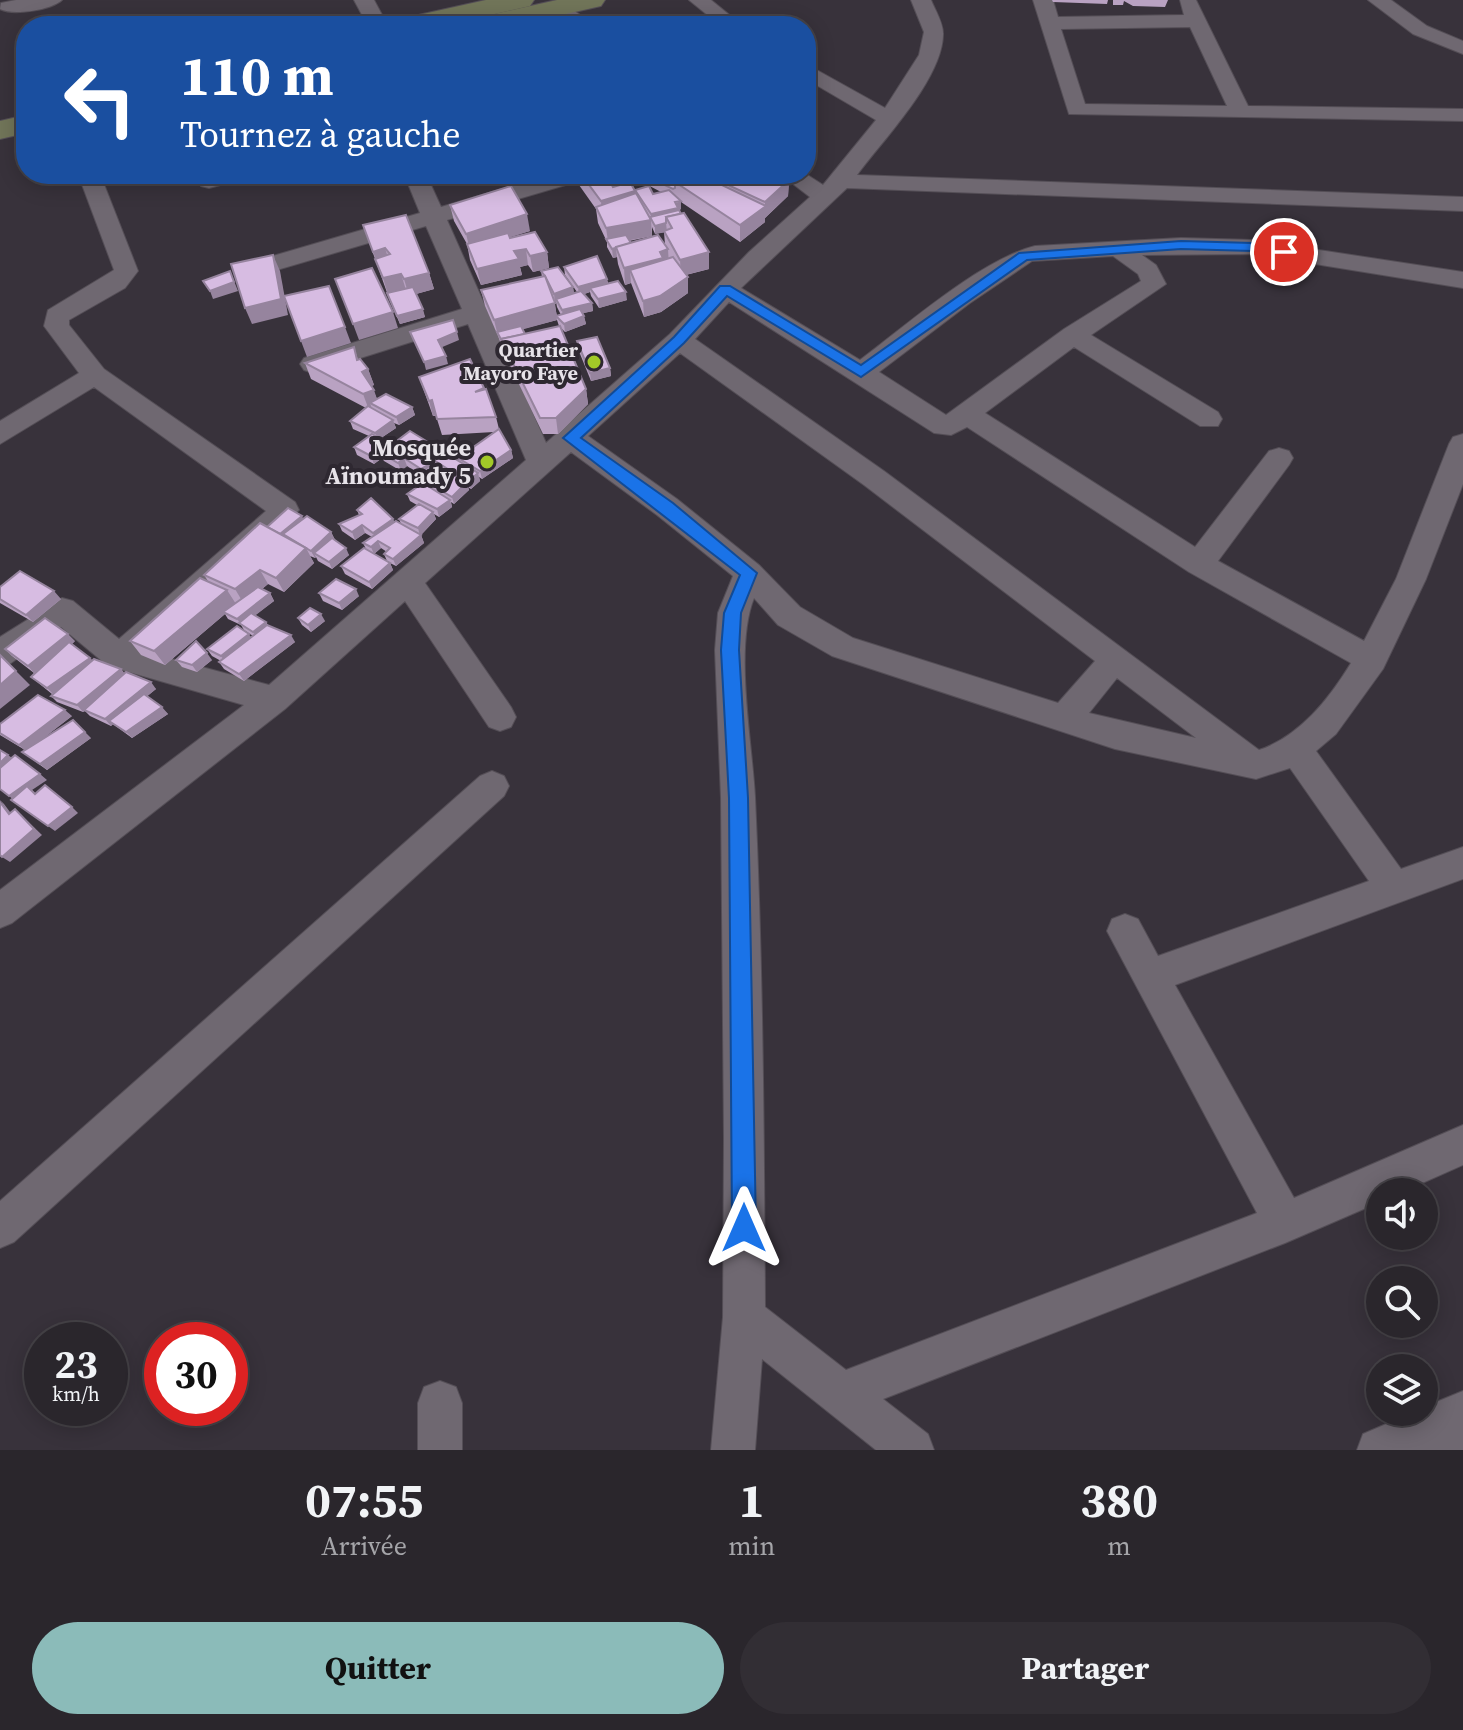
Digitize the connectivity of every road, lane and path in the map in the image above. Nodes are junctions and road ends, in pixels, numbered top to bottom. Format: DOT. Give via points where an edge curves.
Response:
graph roads {
  1 [pos="52,0"];
  2 [pos="521,0"];
  3 [pos="592,0"];
  4 [pos="699,0"];
  5 [pos="921,0"];
  6 [pos="1043,0"];
  7 [pos="1187,0"];
  8 [pos="1378,0"];
  9 [pos="8,7"];
  10 [pos="560,7"];
  11 [pos="450,16"];
  12 [pos="521,16"];
  13 [pos="572,16"];
  14 [pos="720,16"];
  15 [pos="1197,21"];
  16 [pos="1051,23"];
  17 [pos="1463,48"];
  18 [pos="816,76"];
  19 [pos="1241,113"];
  20 [pos="1463,115"];
  21 [pos="889,119"];
  22 [pos="816,183"];
  23 [pos="93,184"];
  24 [pos="420,184"];
  25 [pos="544,184"];
  26 [pos="833,189"];
  27 [pos="1463,204"];
  28 [pos="436,216"];
  29 [pos="1121,251"];
  30 [pos="250,270"];
  31 [pos="1463,280"];
  32 [pos="725,289"];
  33 [pos="478,313"];
  34 [pos="1073,335"];
  35 [pos="679,340"];
  36 [pos="310,365"];
  37 [pos="861,372"];
  38 [pos="95,375"];
  39 [pos="966,414"];
  40 [pos="1209,419"];
  41 [pos="0,434"];
  42 [pos="571,438"];
  43 [pos="1463,444"];
  44 [pos="1279,458"];
  45 [pos="542,464"];
  46 [pos="1199,564"];
  47 [pos="749,573"];
  48 [pos="408,582"];
  49 [pos="0,654"];
  50 [pos="119,657"];
  51 [pos="1115,659"];
  52 [pos="1372,660"];
  53 [pos="274,700"];
  54 [pos="500,717"];
  55 [pos="1064,719"];
  56 [pos="1296,749"];
  57 [pos="1256,765"];
  58 [pos="492,786"];
  59 [pos="1463,863"];
  60 [pos="1394,888"];
  61 [pos="0,911"];
  62 [pos="1125,931"];
  63 [pos="1152,976"];
  64 [pos="1463,1145"];
  65 [pos="1285,1223"];
  66 [pos="0,1228"];
  67 [pos="744,1317"];
  68 [pos="840,1394"];
  69 [pos="440,1403"];
  70 [pos="1453,1429"];
  71 [pos="440,1450"];
  72 [pos="733,1450"];
  73 [pos="912,1450"];
  74 [pos="1379,1450"];
  1 -- 9 [label="street"];
  2 -- 11 [label="main road"];
  3 -- 10 [label="main road"];
  4 -- 14 [label="street"];
  5 -- 21 [label="street" via="934,32 931,48"];
  6 -- 16 [label="street"];
  7 -- 15 [label="street"];
  8 -- 17 [label="street" via="1420,30"];
  10 -- 12 [label="main road"];
  10 -- 13 [label="street"];
  15 -- 16 [label="street"];
  15 -- 19 [label="street"];
  16 -- 19 [label="street" via="1076,110"];
  18 -- 21 [label="street"];
  19 -- 20 [label="street"];
  21 -- 26 [label="street"];
  22 -- 26 [label="street"];
  23 -- 38 [label="street" via="126,271 57,316 56,326"];
  24 -- 28 [label="street"];
  25 -- 28 [label="street"];
  26 -- 27 [label="street"];
  26 -- 32 [label="street"];
  28 -- 30 [label="street"];
  28 -- 33 [label="street"];
  29 -- 31 [label="street" via="1181,245 1253,247"];
  29 -- 34 [label="street" via="1148,270 1154,284"];
  29 -- 37 [label="street" via="1024,256"];
  32 -- 35 [label="street"];
  32 -- 37 [label="street"];
  33 -- 36 [label="street"];
  33 -- 45 [label="street"];
  34 -- 39 [label="street"];
  34 -- 40 [label="street"];
  35 -- 42 [label="street"];
  35 -- 51 [label="street"];
  37 -- 39 [label="street" via="933,423 951,425"];
  38 -- 41 [label="street"];
  38 -- 50 [label="street" via="285,510"];
  39 -- 46 [label="street"];
  42 -- 45 [label="street"];
  42 -- 47 [label="street"];
  43 -- 52 [label="street" via="1437,524"];
  44 -- 46 [label="street"];
  45 -- 48 [label="street"];
  46 -- 52 [label="street"];
  47 -- 55 [label="street" via="789,616 843,647"];
  47 -- 67 [label="street" via="733,613 730,650 738,798"];
  48 -- 53 [label="street"];
  48 -- 54 [label="street"];
  49 -- 50 [label="street" via="62,610"];
  50 -- 53 [label="street"];
  51 -- 55 [label="street"];
  51 -- 57 [label="street"];
  52 -- 56 [label="street" via="1324,724"];
  53 -- 61 [label="street"];
  55 -- 57 [label="street"];
  56 -- 57 [label="street" via="1280,761"];
  56 -- 60 [label="street"];
  58 -- 66 [label="street"];
  59 -- 60 [label="street"];
  60 -- 63 [label="street"];
  62 -- 63 [label="street"];
  63 -- 65 [label="street"];
  64 -- 65 [label="street"];
  65 -- 68 [label="street"];
  67 -- 68 [label="street"];
  67 -- 72 [label="street"];
  68 -- 73 [label="street"];
  69 -- 71 [label="street"];
  70 -- 74 [label="street"];
}
